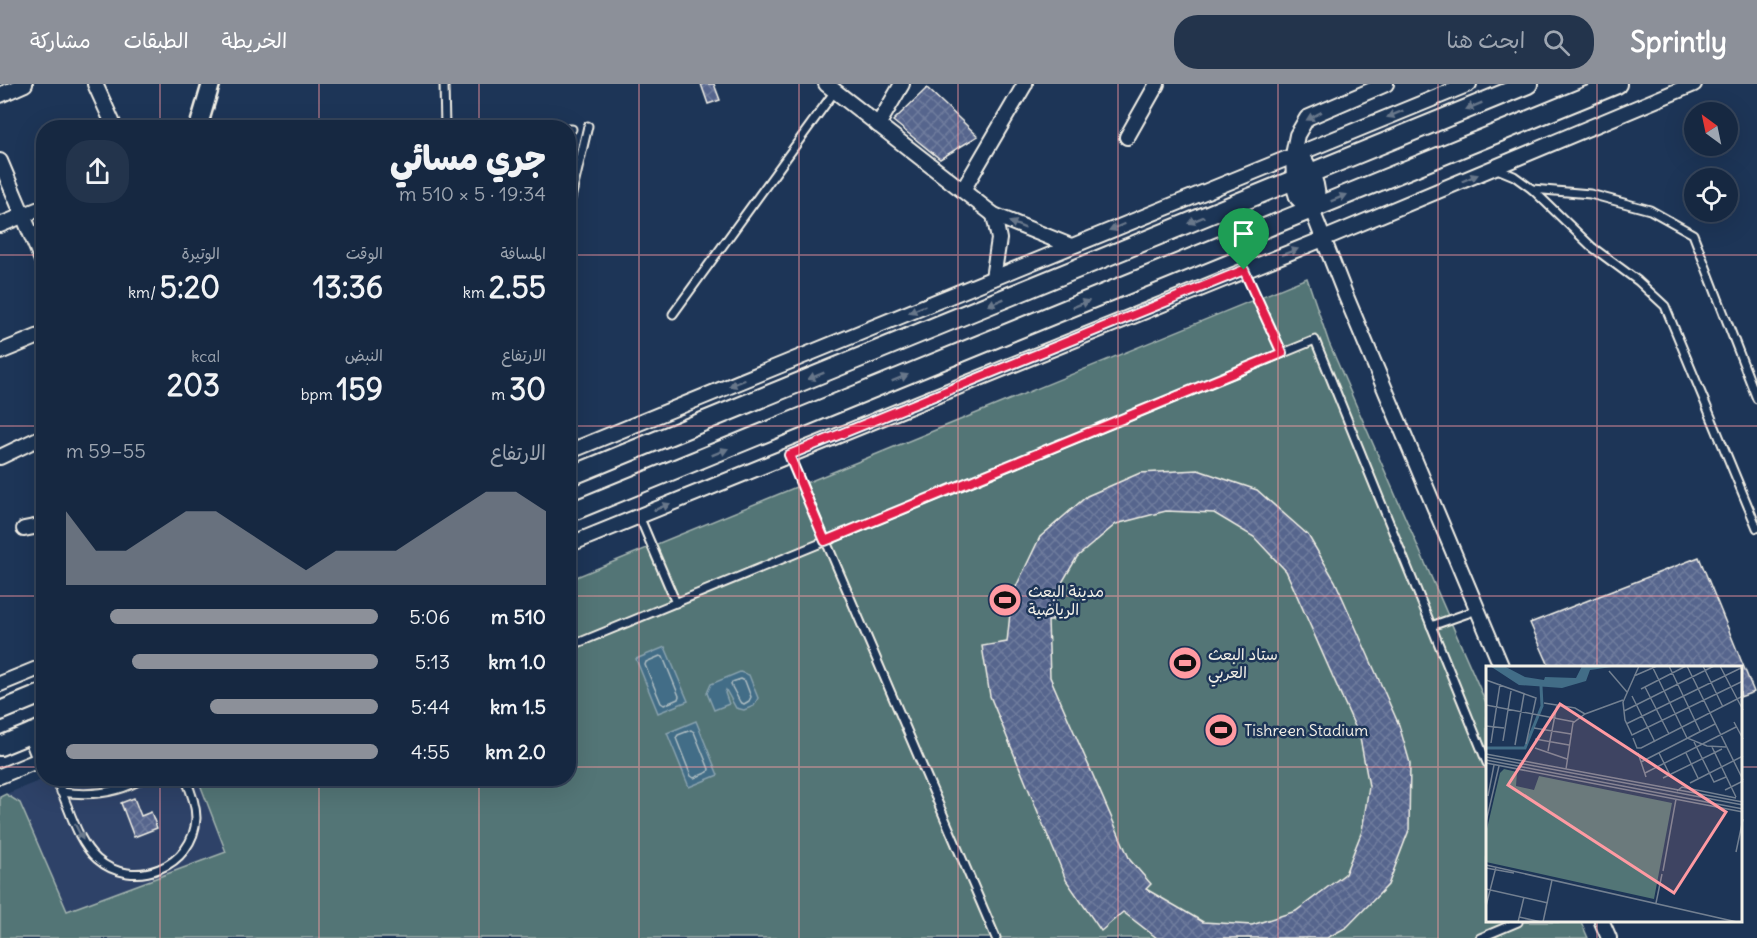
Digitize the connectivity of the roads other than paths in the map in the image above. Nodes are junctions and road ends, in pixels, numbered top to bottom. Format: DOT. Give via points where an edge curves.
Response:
graph roads {
  1 [pos="25,84"];
  2 [pos="95,84"];
  3 [pos="211,84"];
  4 [pos="444,84"];
  5 [pos="902,84"];
  6 [pos="1025,84"];
  7 [pos="1157,84"];
  8 [pos="1386,84"];
  9 [pos="1469,84"];
  10 [pos="1528,84"];
  11 [pos="1617,84"];
  12 [pos="1694,84"];
  13 [pos="831,88"];
  14 [pos="0,95"];
  15 [pos="112,120"];
  16 [pos="200,120"];
  17 [pos="445,120"];
  18 [pos="878,125"];
  19 [pos="588,126"];
  20 [pos="1127,137"];
  21 [pos="1296,154"];
  22 [pos="0,161"];
  23 [pos="1495,168"];
  24 [pos="1301,176"];
  25 [pos="576,177"];
  26 [pos="1532,189"];
  27 [pos="963,190"];
  28 [pos="36,210"];
  29 [pos="1312,210"];
  30 [pos="23,215"];
  31 [pos="994,215"];
  32 [pos="0,225"];
  33 [pos="1323,239"];
  34 [pos="36,246"];
  35 [pos="1071,246"];
  36 [pos="1244,270"];
  37 [pos="993,278"];
  38 [pos="673,314"];
  39 [pos="36,337"];
  40 [pos="0,352"];
  41 [pos="1282,353"];
  42 [pos="1757,399"];
  43 [pos="36,440"];
  44 [pos="576,449"];
  45 [pos="789,455"];
  46 [pos="0,457"];
  47 [pos="576,474"];
  48 [pos="576,510"];
  49 [pos="639,516"];
  50 [pos="36,527"];
  51 [pos="1757,528"];
  52 [pos="24,529"];
  53 [pos="825,541"];
  54 [pos="576,542"];
  55 [pos="676,603"];
  56 [pos="1477,610"];
  57 [pos="1431,626"];
  58 [pos="576,644"];
  59 [pos="1501,666"];
  60 [pos="36,669"];
  61 [pos="0,684"];
  62 [pos="36,696"];
  63 [pos="0,711"];
  64 [pos="36,731"];
  65 [pos="0,746"];
  66 [pos="1486,761"];
  67 [pos="36,762"];
  68 [pos="0,776"];
  69 [pos="58,786"];
  70 [pos="128,786"];
  71 [pos="188,786"];
  72 [pos="61,792"];
  73 [pos="1514,923"];
  74 [pos="1603,923"];
  75 [pos="996,938"];
  76 [pos="1480,938"];
  77 [pos="1609,938"];
  1 -- 14 [label="street"];
  2 -- 15 [label="street"];
  3 -- 16 [label="street"];
  4 -- 17 [label="lane"];
  5 -- 18 [label="street"];
  6 -- 27 [label="street"];
  7 -- 20 [label="street"];
  8 -- 21 [label="street, one-way" via="1307,118 1300,127"];
  9 -- 21 [label="street, one-way"];
  10 -- 24 [label="main road, one-way"];
  29 -- 11 [label="main road, one-way"];
  12 -- 23 [label="street"];
  13 -- 18 [label="street"];
  13 -- 38 [label="lane"];
  18 -- 27 [label="street"];
  19 -- 25 [label="lane"];
  21 -- 24 [label="main road"];
  21 -- 35 [label="street, one-way"];
  22 -- 30 [label="street"];
  23 -- 26 [label="lane"];
  33 -- 23 [label="street, one-way"];
  24 -- 29 [label="main road" via="1316,187"];
  24 -- 47 [label="main road, one-way"];
  26 -- 42 [label="lane" via="1590,194 1650,210 1694,234"];
  26 -- 51 [label="lane" via="1592,247 1665,306"];
  27 -- 31 [label="street"];
  28 -- 30 [label="street"];
  29 -- 33 [label="street"];
  48 -- 29 [label="main road, one-way"];
  30 -- 32 [label="street"];
  30 -- 34 [label="street"];
  35 -- 31 [label="street, one-way"];
  31 -- 37 [label="street" via="999,239"];
  36 -- 33 [label="street, one-way"];
  33 -- 56 [label="street"];
  35 -- 37 [label="street"];
  36 -- 41 [label="lane"];
  36 -- 45 [label="street"];
  37 -- 44 [label="street, one-way"];
  39 -- 40 [label="street"];
  41 -- 53 [label="lane"];
  41 -- 57 [label="lane" via="1315,340"];
  43 -- 46 [label="street"];
  49 -- 45 [label="street, one-way"];
  45 -- 53 [label="lane"];
  49 -- 54 [label="street"];
  49 -- 55 [label="lane"];
  50 -- 52 [label="street"];
  53 -- 55 [label="lane"];
  53 -- 75 [label="lane"];
  55 -- 58 [label="lane"];
  56 -- 57 [label="lane"];
  56 -- 59 [label="street"];
  57 -- 66 [label="lane"];
  60 -- 61 [label="street"];
  62 -- 63 [label="main road"];
  64 -- 65 [label="main road"];
  67 -- 68 [label="street"];
  69 -- 72 [label="lane"];
  70 -- 72 [label="lane" via="108,792"];
  72 -- 71 [label="lane, one-way" via="79,832 97,859 123,873 137,874 165,867 186,847 196,820"];
  73 -- 76 [label="lane"];
  74 -- 77 [label="street"];
}
